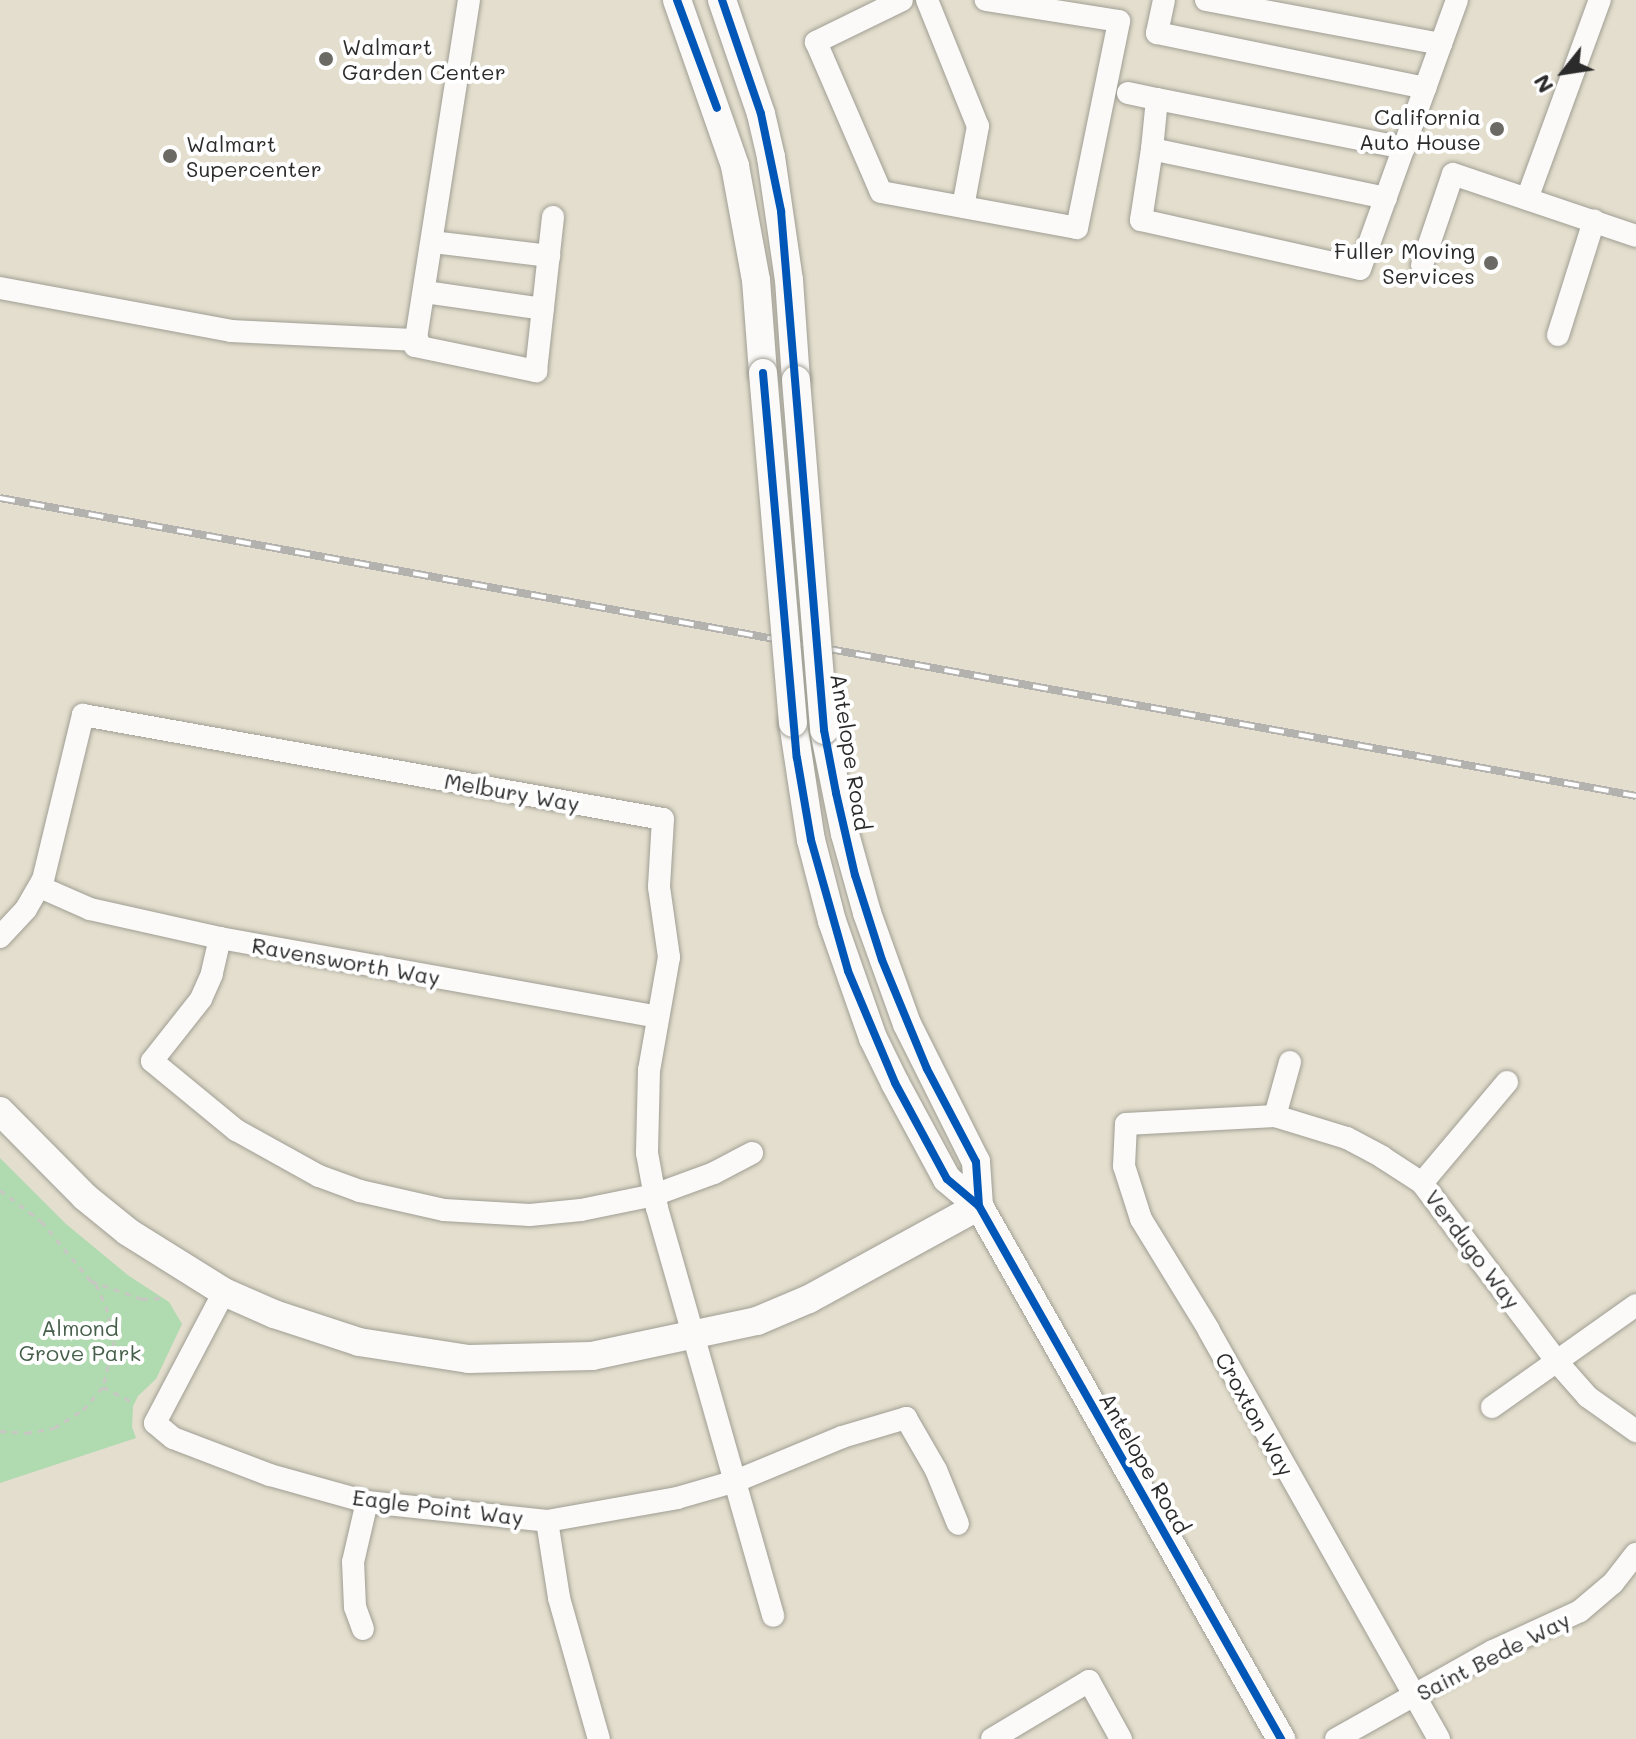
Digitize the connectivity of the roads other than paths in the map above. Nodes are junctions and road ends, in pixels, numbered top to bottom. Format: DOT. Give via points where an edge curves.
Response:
graph roads {
  1 [pos="469,0"];
  2 [pos="677,0"];
  3 [pos="722,0"];
  4 [pos="902,0"];
  5 [pos="927,0"];
  6 [pos="986,0"];
  7 [pos="1164,0"];
  8 [pos="1206,0"];
  9 [pos="1456,0"];
  10 [pos="1600,0"];
  11 [pos="1441,44"];
  12 [pos="1425,88"];
  13 [pos="1128,93"];
  14 [pos="1157,99"];
  15 [pos="1404,148"];
  16 [pos="1152,149"];
  17 [pos="1386,198"];
  18 [pos="1527,199"];
  19 [pos="963,207"];
  20 [pos="553,217"];
  21 [pos="1594,221"];
  22 [pos="1636,236"];
  23 [pos="432,242"];
  24 [pos="549,256"];
  25 [pos="1422,265"];
  26 [pos="0,288"];
  27 [pos="425,292"];
  28 [pos="543,309"];
  29 [pos="1558,335"];
  30 [pos="418,340"];
  31 [pos="40,887"];
  32 [pos="0,937"];
  33 [pos="220,938"];
  34 [pos="658,1017"];
  35 [pos="1290,1062"];
  36 [pos="1507,1082"];
  37 [pos="0,1111"];
  38 [pos="1275,1116"];
  39 [pos="1126,1124"];
  40 [pos="752,1153"];
  41 [pos="1422,1183"];
  42 [pos="654,1195"];
  43 [pos="979,1206"];
  44 [pos="224,1292"];
  45 [pos="1636,1305"];
  46 [pos="693,1335"];
  47 [pos="1558,1363"];
  48 [pos="1492,1407"];
  49 [pos="1636,1431"];
  50 [pos="736,1481"];
  51 [pos="367,1502"];
  52 [pos="547,1521"];
  53 [pos="958,1524"];
  54 [pos="1636,1554"];
  55 [pos="773,1616"];
  56 [pos="363,1629"];
  57 [pos="1414,1697"];
  58 [pos="599,1739"];
  59 [pos="992,1739"];
  60 [pos="1121,1739"];
  61 [pos="1281,1739"];
  62 [pos="1336,1739"];
  63 [pos="1439,1739"];
  1 -- 23 [label="street"];
  2 -- 43 [label="main road, Antelope Road, bridge" via="735,166 756,280 793,723 822,884 873,1038 947,1179"];
  3 -- 43 [label="main road, Antelope Road, bridge" via="771,157 789,280 824,730 845,834 907,1024 976,1162"];
  4 -- 19 [label="street" via="816,42 881,192"];
  5 -- 19 [label="street" via="978,126"];
  6 -- 19 [label="street" via="1119,21 1077,228"];
  7 -- 12 [label="street" via="1157,33"];
  8 -- 11 [label="street"];
  9 -- 11 [label="street"];
  10 -- 18 [label="street"];
  11 -- 12 [label="street"];
  12 -- 15 [label="street"];
  13 -- 14 [label="street"];
  14 -- 15 [label="street"];
  14 -- 16 [label="street"];
  15 -- 17 [label="street"];
  16 -- 17 [label="street"];
  16 -- 17 [label="street" via="1141,220 1360,269"];
  18 -- 21 [label="street"];
  18 -- 25 [label="street" via="1453,174"];
  20 -- 24 [label="street"];
  21 -- 22 [label="street"];
  21 -- 29 [label="street"];
  23 -- 24 [label="street"];
  23 -- 27 [label="street"];
  24 -- 28 [label="street"];
  26 -- 30 [label="street" via="231,331"];
  27 -- 28 [label="street"];
  27 -- 30 [label="street"];
  28 -- 30 [label="street" via="536,371 415,346"];
  31 -- 32 [label="street, Melbury Way"];
  31 -- 33 [label="street, Ravensworth Way" via="90,909"];
  31 -- 34 [label="street, Melbury Way" via="83,715 663,819 659,887 669,957"];
  33 -- 34 [label="street, Ravensworth Way"];
  33 -- 42 [label="street" via="201,999 152,1061 215,1115 273,1153 360,1191 444,1210 530,1215"];
  34 -- 42 [label="street, Melbury Way" via="646,1104"];
  35 -- 38 [label="street"];
  36 -- 41 [label="street"];
  37 -- 44 [label="main road" via="85,1197 128,1232"];
  38 -- 39 [label="street, Verdugo Way"];
  38 -- 41 [label="street, Verdugo Way" via="1347,1138"];
  39 -- 57 [label="street, Croxton Way" via="1124,1166 1141,1219"];
  40 -- 42 [label="street"];
  41 -- 47 [label="street, Verdugo Way"];
  42 -- 46 [label="street, Melbury Way"];
  43 -- 46 [label="main road" via="809,1299 757,1321"];
  43 -- 61 [label="main road, Antelope Road"];
  44 -- 46 [label="main road" via="359,1342 469,1359 592,1356"];
  44 -- 51 [label="street, Eagle Point Way" via="155,1423 173,1438 218,1456"];
  45 -- 47 [label="street"];
  46 -- 50 [label="street, Melbury Way"];
  47 -- 48 [label="street"];
  47 -- 49 [label="street, Verdugo Way" via="1588,1397"];
  50 -- 52 [label="street, Eagle Point Way" via="677,1498"];
  50 -- 53 [label="street, Eagle Point Way" via="842,1437 906,1418 936,1470"];
  50 -- 55 [label="street, Melbury Way"];
  51 -- 52 [label="street, Eagle Point Way"];
  51 -- 56 [label="street" via="353,1562 355,1607"];
  52 -- 58 [label="street" via="559,1598"];
  54 -- 57 [label="street, Saint Bede Way" via="1580,1611 1493,1651"];
  57 -- 62 [label="street, Saint Bede Way"];
  57 -- 63 [label="street, Croxton Way"];
  59 -- 60 [label="street" via="1089,1681"];
}
